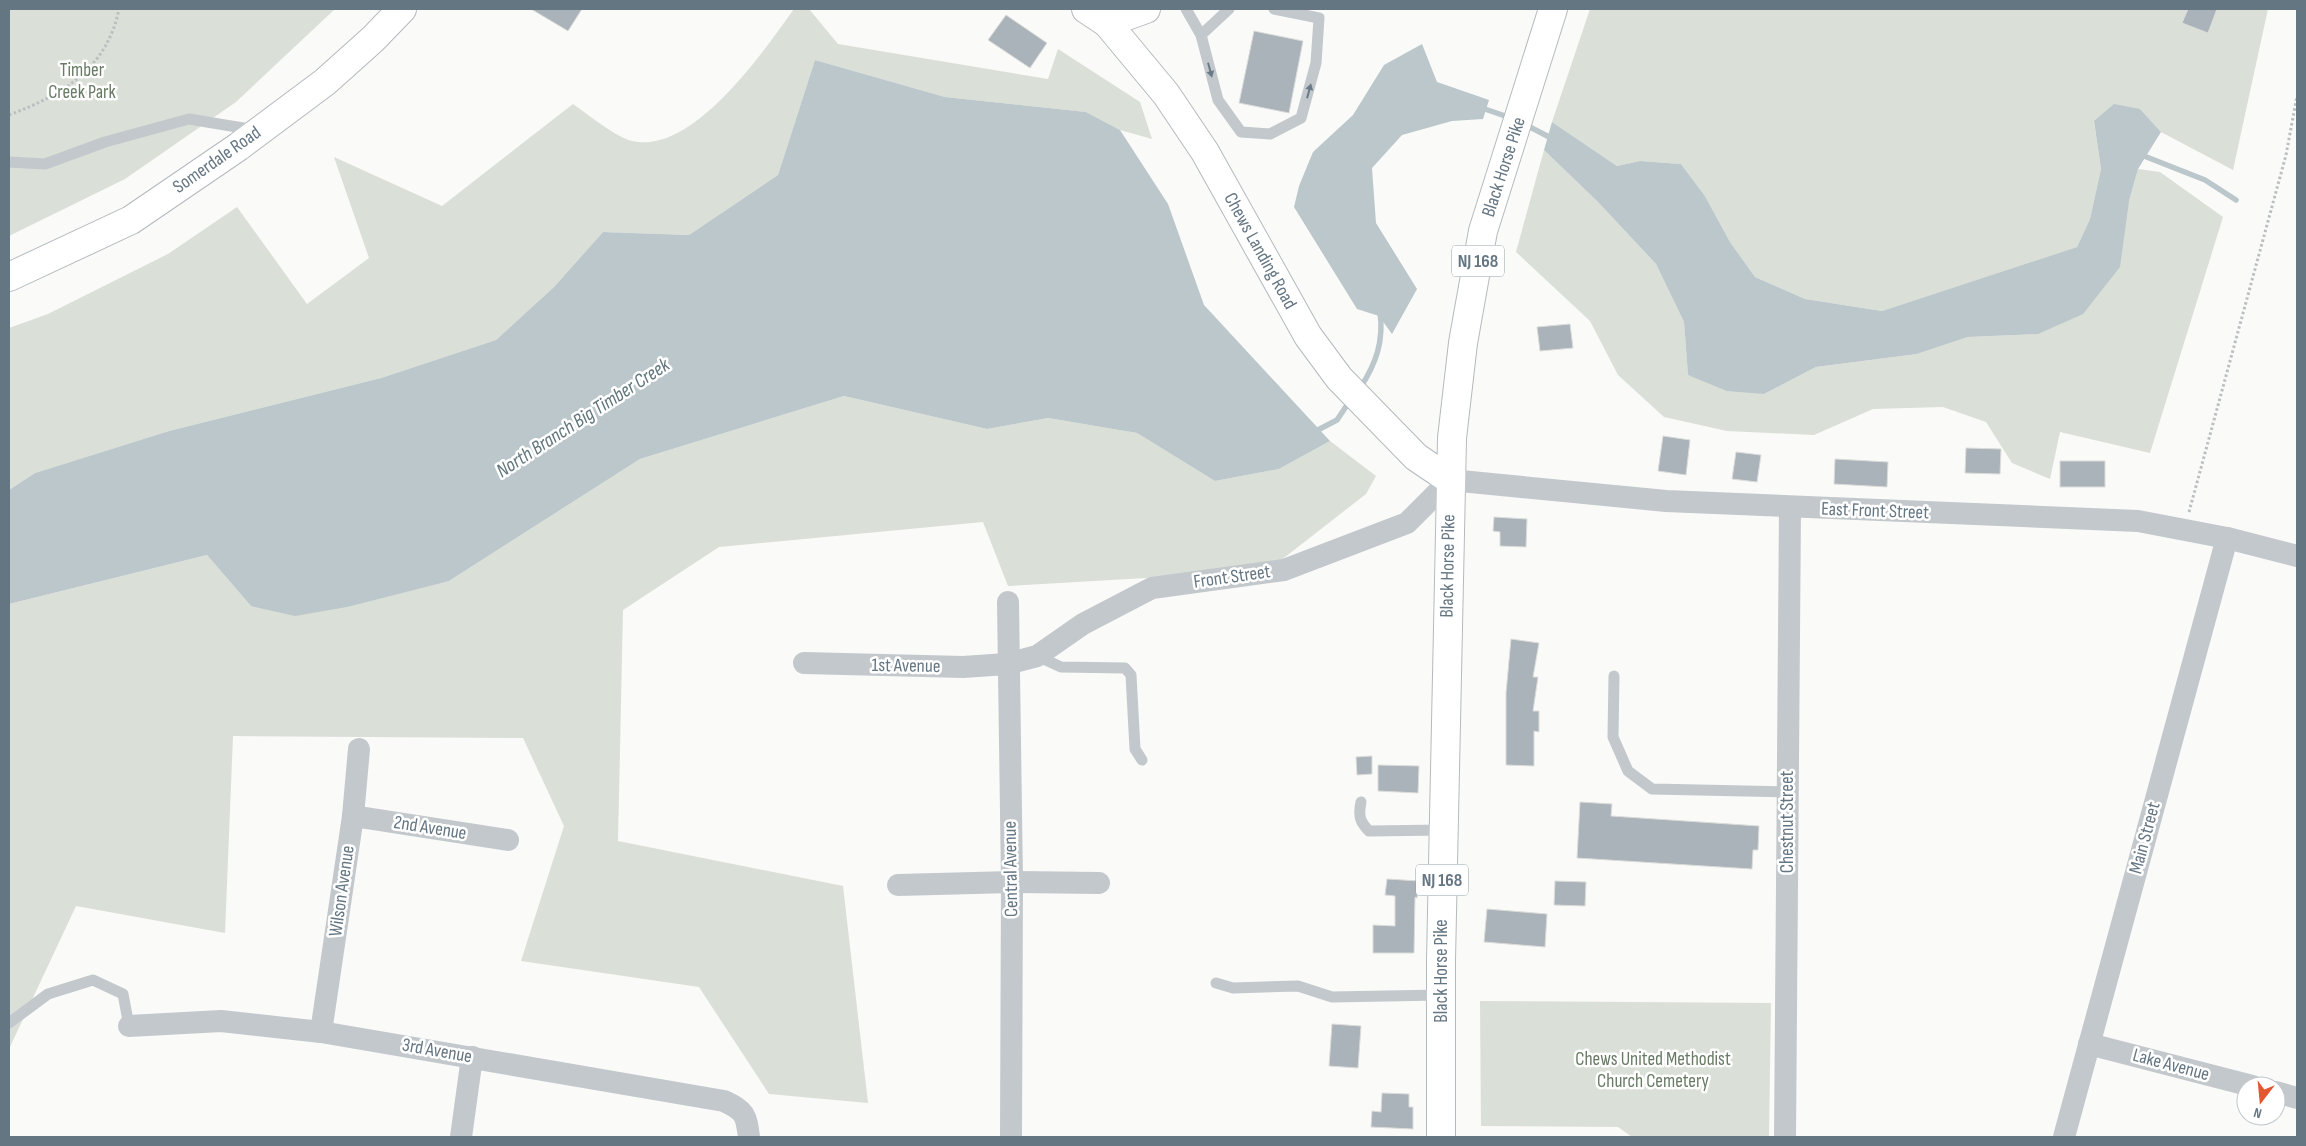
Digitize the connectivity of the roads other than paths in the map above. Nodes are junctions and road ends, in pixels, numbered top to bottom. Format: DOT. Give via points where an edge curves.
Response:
graph roads {
  1 [pos="402,9"];
  2 [pos="1146,9"];
  3 [pos="1186,9"];
  4 [pos="1229,9"];
  5 [pos="1274,9"];
  6 [pos="1553,9"];
  7 [pos="1097,16"];
  8 [pos="1202,36"];
  9 [pos="259,131"];
  10 [pos="9,162"];
  11 [pos="9,278"];
  12 [pos="1450,480"];
  13 [pos="1790,508"];
  14 [pos="2228,538"];
  15 [pos="2297,556"];
  16 [pos="1008,602"];
  17 [pos="1037,656"];
  18 [pos="804,663"];
  19 [pos="1007,664"];
  20 [pos="1614,676"];
  21 [pos="359,749"];
  22 [pos="1142,760"];
  23 [pos="1788,792"];
  24 [pos="1361,802"];
  25 [pos="352,816"];
  26 [pos="1443,830"];
  27 [pos="508,840"];
  28 [pos="1012,882"];
  29 [pos="1099,883"];
  30 [pos="898,885"];
  31 [pos="1216,983"];
  32 [pos="1441,995"];
  33 [pos="9,1023"];
  34 [pos="128,1026"];
  35 [pos="321,1032"];
  36 [pos="2089,1044"];
  37 [pos="472,1057"];
  38 [pos="2236,1082"];
  39 [pos="461,1137"];
  40 [pos="749,1137"];
  41 [pos="1010,1137"];
  42 [pos="1442,1137"];
  43 [pos="1785,1137"];
  44 [pos="2064,1137"];
  1 -- 9 [label="main road, Somerdale Road" via="325,82"];
  2 -- 7 [label="main road"];
  3 -- 8 [label="lane"];
  4 -- 8 [label="lane"];
  8 -- 5 [label="lane, one-way" via="1218,100 1241,132 1270,134 1301,118 1316,64 1319,18"];
  6 -- 12 [label="main road, Black Horse Pike / NJ 168" via="1483,231 1466,325"];
  7 -- 12 [label="main road, Chews Landing Road" via="1166,94 1205,152 1308,336 1339,378 1416,457"];
  9 -- 10 [label="lane" via="189,119 105,142 45,164"];
  9 -- 11 [label="main road, Somerdale Road" via="131,220"];
  12 -- 13 [label="street, East Front Street" via="1666,501"];
  12 -- 17 [label="street, Front Street" via="1407,523 1284,570 1152,588 1083,624"];
  12 -- 26 [label="main road, Black Horse Pike / NJ 168"];
  13 -- 14 [label="street, East Front Street" via="2138,521"];
  13 -- 23 [label="street, Chestnut Street"];
  14 -- 15 [label="street, East Front Street"];
  14 -- 36 [label="street, Main Street"];
  16 -- 19 [label="street, Central Avenue"];
  17 -- 19 [label="street, Front Street"];
  17 -- 22 [label="lane" via="1061,667 1124,668 1131,675 1135,749"];
  18 -- 19 [label="street, 1st Avenue" via="963,667"];
  19 -- 28 [label="street, Central Avenue"];
  20 -- 23 [label="lane" via="1613,737 1628,771 1652,789"];
  21 -- 25 [label="street, Wilson Avenue"];
  23 -- 43 [label="street, Chestnut Street"];
  24 -- 26 [label="lane" via="1358,813 1369,832"];
  25 -- 27 [label="street, 2nd Avenue"];
  25 -- 35 [label="street, Wilson Avenue"];
  26 -- 32 [label="main road, Black Horse Pike / NJ 168"];
  28 -- 29 [label="street"];
  28 -- 30 [label="street"];
  28 -- 41 [label="street, Central Avenue"];
  31 -- 32 [label="lane" via="1233,988 1298,986 1332,997"];
  32 -- 42 [label="main road, Black Horse Pike / NJ 168"];
  33 -- 34 [label="lane" via="48,994 93,980 123,994"];
  34 -- 35 [label="street, 3rd Avenue" via="222,1021"];
  35 -- 37 [label="street, 3rd Avenue"];
  36 -- 38 [label="street, Lake Avenue"];
  36 -- 44 [label="street, Main Street"];
  37 -- 39 [label="street"];
  37 -- 40 [label="street, 3rd Avenue" via="724,1101 741,1109 747,1119"];
}
